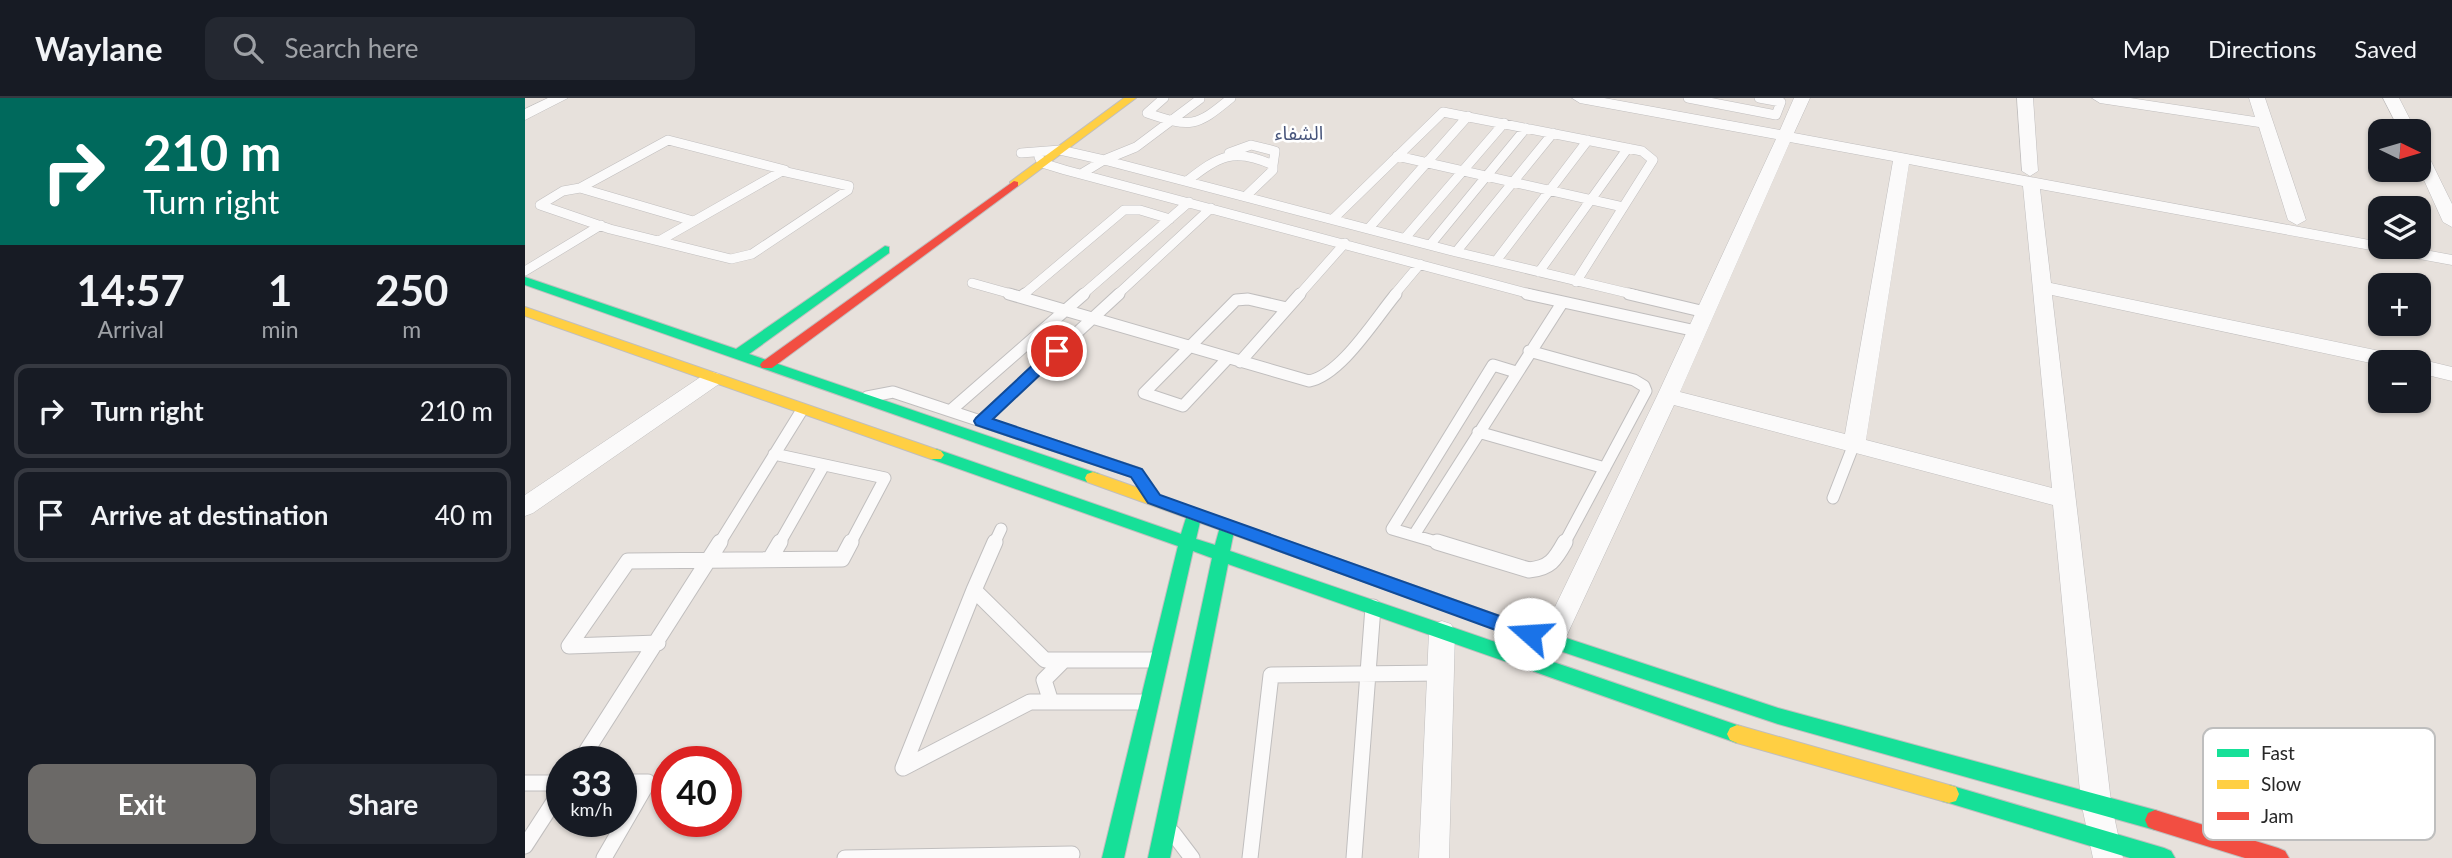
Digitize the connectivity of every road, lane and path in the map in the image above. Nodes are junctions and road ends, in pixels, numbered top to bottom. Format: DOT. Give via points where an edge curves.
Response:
graph roads {
  1 [pos="560,98"];
  2 [pos="1131,98"];
  3 [pos="1164,98"];
  4 [pos="1231,98"];
  5 [pos="1580,98"];
  6 [pos="1639,98"];
  7 [pos="1688,98"];
  8 [pos="1759,98"];
  9 [pos="1802,98"];
  10 [pos="2025,98"];
  11 [pos="2100,98"];
  12 [pos="2257,98"];
  13 [pos="2392,98"];
  14 [pos="1200,99"];
  15 [pos="525,102"];
  16 [pos="542,107"];
  17 [pos="1743,113"];
  18 [pos="525,115"];
  19 [pos="1468,116"];
  20 [pos="2402,119"];
  21 [pos="1171,121"];
  22 [pos="1504,123"];
  23 [pos="2265,123"];
  24 [pos="1526,128"];
  25 [pos="1786,132"];
  26 [pos="1553,133"];
  27 [pos="1588,140"];
  28 [pos="1628,148"];
  29 [pos="1060,150"];
  30 [pos="1032,151"];
  31 [pos="1398,156"];
  32 [pos="1902,159"];
  33 [pos="1104,160"];
  34 [pos="1426,163"];
  35 [pos="785,170"];
  36 [pos="1463,171"];
  37 [pos="1081,174"];
  38 [pos="1487,176"];
  39 [pos="2431,176"];
  40 [pos="2031,177"];
  41 [pos="2431,178"];
  42 [pos="2452,180"];
  43 [pos="1187,181"];
  44 [pos="1513,182"];
  45 [pos="580,188"];
  46 [pos="1549,190"];
  47 [pos="1246,196"];
  48 [pos="1591,200"];
  49 [pos="1189,202"];
  50 [pos="1623,207"];
  51 [pos="1211,208"];
  52 [pos="1170,219"];
  53 [pos="1333,219"];
  54 [pos="2297,220"];
  55 [pos="693,221"];
  56 [pos="2452,222"];
  57 [pos="601,225"];
  58 [pos="1369,228"];
  59 [pos="2368,233"];
  60 [pos="1405,238"];
  61 [pos="659,241"];
  62 [pos="896,242"];
  63 [pos="1345,243"];
  64 [pos="1430,244"];
  65 [pos="2368,244"];
  66 [pos="2431,244"];
  67 [pos="2452,248"];
  68 [pos="1456,252"];
  69 [pos="2431,256"];
  70 [pos="2452,260"];
  71 [pos="1496,261"];
  72 [pos="1420,264"];
  73 [pos="525,271"];
  74 [pos="1539,272"];
  75 [pos="525,281"];
  76 [pos="1576,282"];
  77 [pos="972,283"];
  78 [pos="2042,287"];
  79 [pos="1021,297"];
  80 [pos="1562,303"];
  81 [pos="1066,309"];
  82 [pos="1287,309"];
  83 [pos="525,311"];
  84 [pos="1093,317"];
  85 [pos="1701,321"];
  86 [pos="1658,323"];
  87 [pos="1189,347"];
  88 [pos="1529,351"];
  89 [pos="737,355"];
  90 [pos="2368,355"];
  91 [pos="1228,358"];
  92 [pos="1240,362"];
  93 [pos="767,365"];
  94 [pos="2431,369"];
  95 [pos="1515,372"];
  96 [pos="2452,373"];
  97 [pos="712,379"];
  98 [pos="1668,396"];
  99 [pos="859,398"];
  100 [pos="802,410"];
  101 [pos="950,411"];
  102 [pos="981,421"];
  103 [pos="1478,432"];
  104 [pos="1854,444"];
  105 [pos="774,454"];
  106 [pos="824,465"];
  107 [pos="1605,468"];
  108 [pos="1833,498"];
  109 [pos="1154,499"];
  110 [pos="2066,500"];
  111 [pos="525,507"];
  112 [pos="1195,513"];
  113 [pos="1227,525"];
  114 [pos="1001,529"];
  115 [pos="1413,535"];
  116 [pos="1188,542"];
  117 [pos="1220,553"];
  118 [pos="710,559"];
  119 [pos="770,559"];
  120 [pos="974,590"];
  121 [pos="1373,607"];
  122 [pos="1442,632"];
  123 [pos="657,643"];
  124 [pos="1559,644"];
  125 [pos="1064,660"];
  126 [pos="1161,660"];
  127 [pos="1555,672"];
  128 [pos="1441,673"];
  129 [pos="1367,674"];
  130 [pos="1051,702"];
  131 [pos="1151,702"];
  132 [pos="590,746"];
  133 [pos="637,782"];
  134 [pos="525,783"];
  135 [pos="546,783"];
  136 [pos="637,801"];
  137 [pos="2097,802"];
  138 [pos="546,814"];
  139 [pos="1166,824"];
  140 [pos="2203,835"];
  141 [pos="616,837"];
  142 [pos="2220,840"];
  143 [pos="525,846"];
  144 [pos="2106,848"];
  145 [pos="997,856"];
  146 [pos="916,857"];
  147 [pos="604,858"];
  148 [pos="845,858"];
  149 [pos="1071,858"];
  150 [pos="1113,858"];
  151 [pos="1159,858"];
  152 [pos="1192,858"];
  153 [pos="1250,858"];
  154 [pos="1355,858"];
  155 [pos="1434,858"];
  156 [pos="2164,858"];
  157 [pos="2278,858"];
  1 -- 16 [label="street"];
  2 -- 29 [label="street"];
  3 -- 21 [label="lane" via="1147,113"];
  4 -- 21 [label="lane" via="1205,119"];
  5 -- 25 [label="street"];
  6 -- 17 [label="street"];
  7 -- 17 [label="lane"];
  8 -- 17 [label="lane" via="1781,102 1776,115"];
  9 -- 25 [label="street"];
  10 -- 40 [label="street"];
  11 -- 23 [label="street"];
  12 -- 23 [label="street"];
  13 -- 20 [label="street"];
  14 -- 21 [label="lane"];
  15 -- 16 [label="street"];
  16 -- 18 [label="street"];
  17 -- 25 [label="street"];
  19 -- 22 [label="lane"];
  19 -- 31 [label="lane" via="1440,113"];
  19 -- 34 [label="lane"];
  21 -- 33 [label="lane" via="1136,147"];
  22 -- 24 [label="lane"];
  22 -- 36 [label="lane"];
  23 -- 54 [label="street"];
  24 -- 26 [label="lane"];
  24 -- 38 [label="lane"];
  25 -- 32 [label="street"];
  25 -- 40 [label="street"];
  25 -- 85 [label="street"];
  26 -- 27 [label="lane"];
  26 -- 44 [label="lane"];
  27 -- 28 [label="lane"];
  27 -- 46 [label="lane"];
  28 -- 48 [label="lane"];
  28 -- 50 [label="lane" via="1653,160"];
  29 -- 30 [label="street"];
  29 -- 33 [label="lane"];
  30 -- 37 [label="lane"];
  30 -- 93 [label="street"];
  31 -- 34 [label="lane"];
  31 -- 53 [label="lane"];
  32 -- 40 [label="street"];
  32 -- 104 [label="street"];
  33 -- 37 [label="lane"];
  33 -- 43 [label="lane"];
  34 -- 36 [label="lane"];
  34 -- 58 [label="lane"];
  35 -- 45 [label="lane" via="668,139"];
  35 -- 55 [label="lane"];
  35 -- 61 [label="lane" via="849,186 848,190 741,259"];
  36 -- 38 [label="lane"];
  36 -- 60 [label="lane"];
  37 -- 49 [label="lane"];
  38 -- 44 [label="lane"];
  38 -- 64 [label="lane"];
  39 -- 42 [label="street"];
  40 -- 54 [label="street"];
  40 -- 65 [label="street"];
  40 -- 78 [label="street"];
  41 -- 56 [label="street"];
  43 -- 47 [label="lane"];
  43 -- 47 [label="lane" via="1216,158 1229,154 1273,165"];
  44 -- 46 [label="lane"];
  44 -- 68 [label="lane"];
  45 -- 55 [label="lane"];
  45 -- 57 [label="lane" via="563,191 540,205"];
  46 -- 48 [label="lane"];
  46 -- 71 [label="lane"];
  47 -- 53 [label="lane"];
  48 -- 50 [label="lane"];
  48 -- 74 [label="lane"];
  49 -- 51 [label="lane"];
  49 -- 52 [label="lane"];
  50 -- 76 [label="lane"];
  51 -- 63 [label="lane"];
  51 -- 84 [label="lane"];
  52 -- 79 [label="lane" via="1124,210"];
  52 -- 81 [label="lane"];
  53 -- 58 [label="lane"];
  54 -- 59 [label="street"];
  55 -- 61 [label="lane"];
  57 -- 61 [label="lane"];
  57 -- 73 [label="lane"];
  58 -- 60 [label="lane"];
  60 -- 64 [label="lane"];
  62 -- 89 [label="street"];
  63 -- 72 [label="lane"];
  63 -- 82 [label="lane"];
  64 -- 68 [label="lane"];
  66 -- 67 [label="street"];
  68 -- 71 [label="lane"];
  69 -- 70 [label="street"];
  71 -- 74 [label="lane"];
  72 -- 80 [label="lane"];
  72 -- 92 [label="lane" via="1320,379 1296,379"];
  74 -- 76 [label="lane"];
  75 -- 89 [label="street"];
  76 -- 85 [label="lane" via="1669,304"];
  77 -- 79 [label="lane"];
  78 -- 90 [label="street"];
  78 -- 110 [label="street"];
  79 -- 81 [label="lane"];
  80 -- 86 [label="lane"];
  80 -- 88 [label="lane"];
  81 -- 84 [label="lane"];
  81 -- 101 [label="lane"];
  82 -- 87 [label="lane" via="1236,300"];
  82 -- 92 [label="lane"];
  83 -- 97 [label="street"];
  84 -- 87 [label="lane"];
  84 -- 102 [label="lane"];
  85 -- 86 [label="lane"];
  85 -- 98 [label="street"];
  87 -- 91 [label="lane"];
  87 -- 91 [label="lane" via="1143,393 1183,406"];
  88 -- 95 [label="lane"];
  88 -- 107 [label="lane" via="1644,386 1646,391"];
  89 -- 93 [label="street"];
  91 -- 92 [label="lane"];
  93 -- 99 [label="street"];
  94 -- 96 [label="street"];
  95 -- 103 [label="lane"];
  95 -- 115 [label="lane" via="1493,365 1392,529"];
  97 -- 100 [label="street"];
  97 -- 111 [label="street"];
  98 -- 104 [label="street"];
  98 -- 124 [label="street"];
  99 -- 101 [label="lane" via="893,392"];
  99 -- 109 [label="street"];
  100 -- 105 [label="lane"];
  100 -- 116 [label="street"];
  101 -- 102 [label="lane"];
  102 -- 109 [label="lane" via="1137,473"];
  103 -- 107 [label="lane"];
  103 -- 115 [label="lane"];
  104 -- 108 [label="lane"];
  104 -- 110 [label="street"];
  105 -- 106 [label="lane"];
  105 -- 118 [label="lane"];
  106 -- 119 [label="lane"];
  106 -- 119 [label="lane" via="885,478 842,559"];
  107 -- 115 [label="lane" via="1553,563 1543,569 1529,570"];
  109 -- 112 [label="street"];
  110 -- 137 [label="street"];
  112 -- 113 [label="street"];
  112 -- 116 [label="street"];
  113 -- 117 [label="street"];
  113 -- 124 [label="street"];
  114 -- 120 [label="lane"];
  116 -- 117 [label="street"];
  116 -- 126 [label="street"];
  117 -- 121 [label="street"];
  117 -- 139 [label="street"];
  118 -- 119 [label="lane"];
  118 -- 123 [label="lane"];
  118 -- 123 [label="lane" via="628,561 569,646"];
  120 -- 125 [label="lane" via="1045,660"];
  120 -- 130 [label="lane" via="903,768 1030,702"];
  121 -- 122 [label="street"];
  121 -- 129 [label="lane"];
  122 -- 127 [label="street"];
  122 -- 128 [label="street"];
  123 -- 132 [label="lane"];
  124 -- 127 [label="street"];
  124 -- 137 [label="street" via="1778,716"];
  125 -- 126 [label="lane"];
  125 -- 130 [label="lane" via="1044,680"];
  126 -- 131 [label="street"];
  127 -- 144 [label="street" via="1706,725"];
  128 -- 129 [label="lane"];
  128 -- 155 [label="street"];
  129 -- 153 [label="lane" via="1271,675"];
  129 -- 154 [label="lane"];
  130 -- 131 [label="lane"];
  131 -- 150 [label="street"];
  133 -- 136 [label="lane" via="648,782"];
  134 -- 135 [label="lane"];
  137 -- 140 [label="street"];
  137 -- 144 [label="street"];
  138 -- 143 [label="lane"];
  139 -- 151 [label="street"];
  139 -- 152 [label="lane"];
  141 -- 147 [label="lane"];
  142 -- 157 [label="street"];
  144 -- 156 [label="street"];
  145 -- 146 [label="lane"];
  145 -- 149 [label="lane" via="1072,854"];
  146 -- 148 [label="lane"];
}
